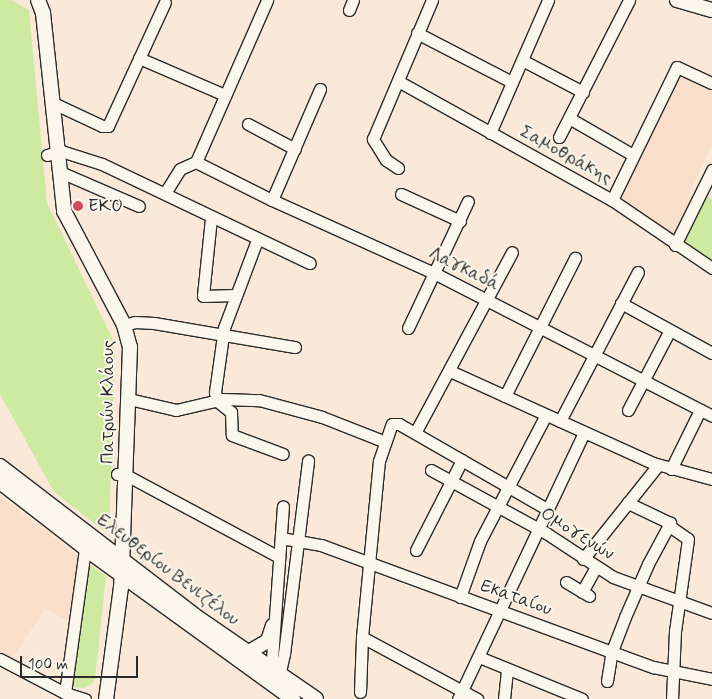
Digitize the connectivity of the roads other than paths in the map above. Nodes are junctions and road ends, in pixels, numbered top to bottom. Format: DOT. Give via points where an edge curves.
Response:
graph roads {
  1 [pos="267,0"];
  2 [pos="432,0"];
  3 [pos="548,0"];
  4 [pos="629,0"];
  5 [pos="677,0"];
  6 [pos="38,1"];
  7 [pos="165,2"];
  8 [pos="712,10"];
  9 [pos="417,33"];
  10 [pos="140,58"];
  11 [pos="522,60"];
  12 [pos="398,81"];
  13 [pos="512,82"];
  14 [pos="712,83"];
  15 [pos="320,89"];
  16 [pos="583,92"];
  17 [pos="225,95"];
  18 [pos="51,102"];
  19 [pos="569,118"];
  20 [pos="248,124"];
  21 [pos="490,133"];
  22 [pos="559,137"];
  23 [pos="294,149"];
  24 [pos="51,153"];
  25 [pos="633,154"];
  26 [pos="196,162"];
  27 [pos="398,168"];
  28 [pos="712,170"];
  29 [pos="58,171"];
  30 [pos="166,193"];
  31 [pos="401,194"];
  32 [pos="272,200"];
  33 [pos="612,200"];
  34 [pos="468,201"];
  35 [pos="139,206"];
  36 [pos="211,218"];
  37 [pos="460,221"];
  38 [pos="257,240"];
  39 [pos="675,245"];
  40 [pos="512,252"];
  41 [pos="575,258"];
  42 [pos="310,264"];
  43 [pos="712,268"];
  44 [pos="638,272"];
  45 [pos="436,274"];
  46 [pos="235,294"];
  47 [pos="488,300"];
  48 [pos="621,303"];
  49 [pos="124,325"];
  50 [pos="540,326"];
  51 [pos="408,328"];
  52 [pos="670,330"];
  53 [pos="223,333"];
  54 [pos="295,347"];
  55 [pos="712,353"];
  56 [pos="594,354"];
  57 [pos="450,371"];
  58 [pos="644,381"];
  59 [pos="505,396"];
  60 [pos="129,399"];
  61 [pos="216,400"];
  62 [pos="628,410"];
  63 [pos="700,410"];
  64 [pos="546,415"];
  65 [pos="712,416"];
  66 [pos="560,421"];
  67 [pos="584,432"];
  68 [pos="414,433"];
  69 [pos="383,440"];
  70 [pos="282,454"];
  71 [pos="308,460"];
  72 [pos="462,460"];
  73 [pos="658,465"];
  74 [pos="0,466"];
  75 [pos="431,470"];
  76 [pos="671,470"];
  77 [pos="122,475"];
  78 [pos="712,479"];
  79 [pos="451,481"];
  80 [pos="0,482"];
  81 [pos="508,487"];
  82 [pos="628,503"];
  83 [pos="283,506"];
  84 [pos="497,508"];
  85 [pos="547,509"];
  86 [pos="668,523"];
  87 [pos="538,529"];
  88 [pos="281,538"];
  89 [pos="298,540"];
  90 [pos="85,548"];
  91 [pos="416,550"];
  92 [pos="279,557"];
  93 [pos="584,559"];
  94 [pos="370,564"];
  95 [pos="119,565"];
  96 [pos="596,567"];
  97 [pos="566,582"];
  98 [pos="637,588"];
  99 [pos="460,597"];
  100 [pos="679,603"];
  101 [pos="502,611"];
  102 [pos="712,613"];
  103 [pos="273,626"];
  104 [pos="362,637"];
  105 [pos="612,651"];
  106 [pos="247,653"];
  107 [pos="479,657"];
  108 [pos="0,659"];
  109 [pos="508,669"];
  110 [pos="675,674"];
  111 [pos="274,677"];
  112 [pos="712,680"];
  113 [pos="607,681"];
  114 [pos="65,692"];
  115 [pos="360,692"];
  116 [pos="460,695"];
  117 [pos="85,699"];
  118 [pos="104,699"];
  119 [pos="293,699"];
  120 [pos="316,699"];
  121 [pos="477,699"];
  122 [pos="504,699"];
  123 [pos="582,699"];
  124 [pos="672,699"];
  1 -- 17 [label="street"];
  2 -- 9 [label="street"];
  3 -- 11 [label="street"];
  4 -- 16 [label="street"];
  5 -- 8 [label="main road"];
  6 -- 18 [label="main road, Πατρών Κλάους" via="43,13"];
  6 -- 24 [label="main road, Πατρών Κλάους" via="35,13"];
  7 -- 10 [label="street"];
  9 -- 12 [label="street"];
  9 -- 13 [label="street"];
  10 -- 17 [label="street"];
  10 -- 18 [label="street" via="108,126"];
  11 -- 13 [label="street"];
  11 -- 16 [label="street"];
  12 -- 21 [label="street, Σαμοθράκης"];
  12 -- 27 [label="street" via="373,140 386,160"];
  13 -- 21 [label="street"];
  14 -- 25 [label="street" via="678,67"];
  15 -- 23 [label="street"];
  16 -- 19 [label="street"];
  17 -- 26 [label="street"];
  18 -- 24 [label="main road, Πατρών Κλάους"];
  19 -- 22 [label="street"];
  19 -- 25 [label="street"];
  20 -- 23 [label="street"];
  21 -- 33 [label="street, Σαμοθράκης"];
  23 -- 32 [label="street"];
  24 -- 29 [label="main road, Πατρών Κλάους"];
  24 -- 30 [label="street" via="102,164"];
  24 -- 77 [label="main road, Πατρών Κλάους" via="58,219 110,314 120,340"];
  25 -- 33 [label="street"];
  26 -- 30 [label="street" via="180,170"];
  26 -- 32 [label="street, Λαγκαδά"];
  28 -- 39 [label="street"];
  29 -- 35 [label="street"];
  29 -- 49 [label="main road, Πατρών Κλάους" via="67,218"];
  30 -- 36 [label="street"];
  31 -- 37 [label="street"];
  32 -- 45 [label="street, Λαγκαδά"];
  33 -- 39 [label="street, Σαμοθράκης"];
  34 -- 37 [label="street"];
  36 -- 38 [label="street"];
  36 -- 46 [label="street" via="203,296"];
  37 -- 45 [label="street"];
  38 -- 42 [label="street"];
  38 -- 46 [label="street"];
  39 -- 43 [label="street, Σαμοθράκης"];
  40 -- 47 [label="street"];
  41 -- 50 [label="street"];
  44 -- 48 [label="street"];
  45 -- 47 [label="street, Λαγκαδά"];
  45 -- 51 [label="street"];
  46 -- 53 [label="street"];
  47 -- 50 [label="street, Λαγκαδά"];
  47 -- 57 [label="street"];
  48 -- 52 [label="street"];
  48 -- 56 [label="street"];
  49 -- 53 [label="street" via="140,321"];
  49 -- 60 [label="main road, Πατρών Κλάους" via="130,346"];
  50 -- 56 [label="street, Λαγκαδά"];
  50 -- 59 [label="street"];
  52 -- 55 [label="street"];
  52 -- 58 [label="street"];
  53 -- 54 [label="street"];
  53 -- 61 [label="street" via="214,388"];
  56 -- 58 [label="street, Λαγκαδά"];
  56 -- 66 [label="street"];
  57 -- 59 [label="street"];
  57 -- 68 [label="street"];
  58 -- 62 [label="street"];
  58 -- 63 [label="street, Λαγκαδά"];
  59 -- 64 [label="street"];
  60 -- 61 [label="street" via="176,410"];
  60 -- 77 [label="main road, Πατρών Κλάους"];
  61 -- 69 [label="street" via="242,398 274,404 322,417"];
  61 -- 70 [label="street" via="231,412 232,435"];
  63 -- 65 [label="street, Λαγκαδά"];
  63 -- 76 [label="street"];
  64 -- 66 [label="street"];
  64 -- 81 [label="street"];
  66 -- 67 [label="street"];
  67 -- 73 [label="street"];
  67 -- 85 [label="street"];
  68 -- 69 [label="street" via="399,424 392,424"];
  68 -- 72 [label="street"];
  69 -- 94 [label="street"];
  71 -- 89 [label="street"];
  72 -- 79 [label="street"];
  72 -- 81 [label="street"];
  73 -- 76 [label="street"];
  73 -- 82 [label="street"];
  74 -- 95 [label="main road, Ελευθερίου Βενιζέλου"];
  75 -- 79 [label="street, Ομογενών"];
  76 -- 78 [label="street"];
  77 -- 92 [label="street"];
  77 -- 95 [label="main road, Πατρών Κλάους"];
  79 -- 84 [label="street, Ομογενών"];
  79 -- 91 [label="street"];
  80 -- 90 [label="main road, Ελευθερίου Βενιζέλου"];
  81 -- 84 [label="street"];
  81 -- 85 [label="street"];
  82 -- 86 [label="street"];
  82 -- 93 [label="street"];
  83 -- 88 [label="street"];
  84 -- 87 [label="street, Ομογενών"];
  84 -- 99 [label="street" via="480,541"];
  85 -- 87 [label="street"];
  86 -- 98 [label="street"];
  86 -- 100 [label="street" via="688,539"];
  87 -- 93 [label="street, Ομογενών"];
  87 -- 101 [label="street"];
  88 -- 89 [label="street, Εκαταίου"];
  88 -- 92 [label="street"];
  89 -- 94 [label="street, Εκαταίου"];
  89 -- 111 [label="street"];
  90 -- 95 [label="main road, Ελευθερίου Βενιζέλου"];
  90 -- 114 [label="street"];
  92 -- 103 [label="street"];
  93 -- 96 [label="street, Ομογενών"];
  94 -- 99 [label="street, Εκαταίου"];
  94 -- 104 [label="street"];
  95 -- 106 [label="main road, Ελευθερίου Βενιζέλου"];
  95 -- 111 [label="main road, Ελευθερίου Βενιζέλου"];
  95 -- 118 [label="main road, Πατρών Κλάους"];
  96 -- 97 [label="street" via="586,594"];
  96 -- 98 [label="street, Ομογενών"];
  98 -- 100 [label="street, Ομογενών"];
  98 -- 105 [label="street"];
  99 -- 101 [label="street, Εκαταίου"];
  100 -- 102 [label="street, Ομογενών"];
  100 -- 110 [label="street"];
  101 -- 105 [label="street, Εκαταίου"];
  101 -- 107 [label="street"];
  103 -- 106 [label="main road" via="268,641"];
  103 -- 111 [label="street"];
  104 -- 115 [label="street"];
  104 -- 116 [label="street"];
  105 -- 110 [label="street, Εκαταίου"];
  105 -- 113 [label="street"];
  106 -- 111 [label="main road, Ελευθερίου Βενιζέλου"];
  107 -- 109 [label="street"];
  107 -- 116 [label="street"];
  108 -- 114 [label="street"];
  109 -- 122 [label="street"];
  109 -- 123 [label="street"];
  110 -- 112 [label="street, Εκαταίου"];
  110 -- 124 [label="street"];
  111 -- 119 [label="main road, Ελευθερίου Βενιζέλου"];
  111 -- 120 [label="main road, Ελευθερίου Βενιζέλου"];
  114 -- 117 [label="street"];
  116 -- 121 [label="street"];
}
